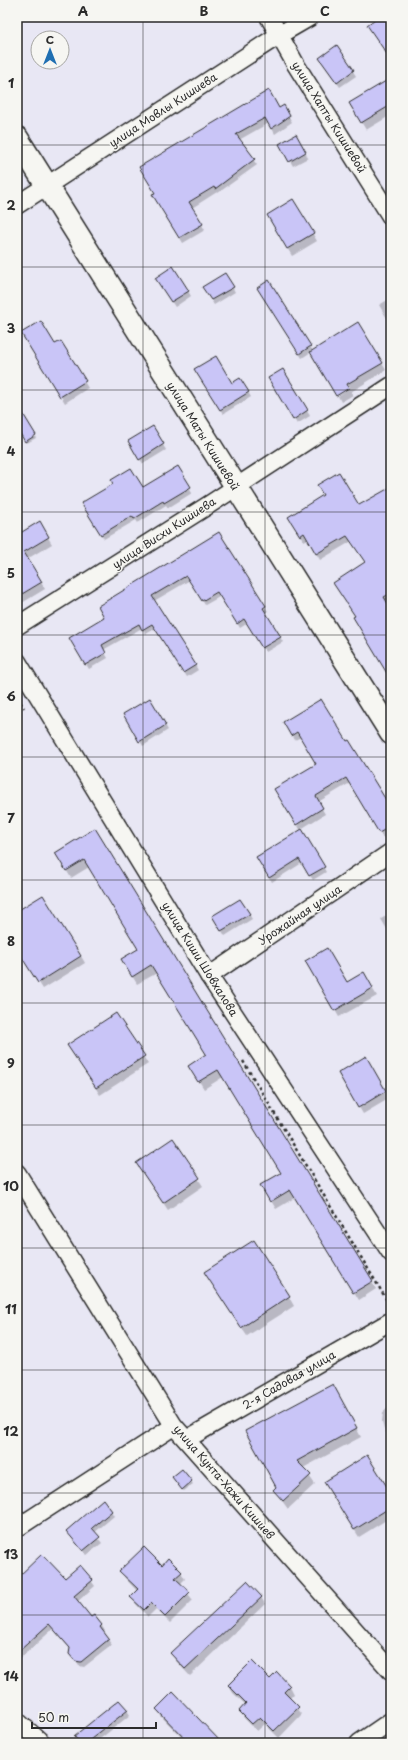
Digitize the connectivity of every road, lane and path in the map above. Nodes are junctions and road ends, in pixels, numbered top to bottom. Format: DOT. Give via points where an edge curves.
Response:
graph roads {
  1 [pos="269,17"];
  2 [pos="310,17"];
  3 [pos="279,35"];
  4 [pos="17,138"];
  5 [pos="46,185"];
  6 [pos="17,205"];
  7 [pos="391,217"];
  8 [pos="391,386"];
  9 [pos="235,486"];
  10 [pos="17,626"];
  11 [pos="17,661"];
  12 [pos="391,733"];
  13 [pos="391,852"];
  14 [pos="208,976"];
  15 [pos="17,1173"];
  16 [pos="391,1253"];
  17 [pos="391,1321"];
  18 [pos="174,1426"];
  19 [pos="186,1439"];
  20 [pos="17,1528"];
  21 [pos="391,1671"];
  22 [pos="17,1721"];
  23 [pos="391,1721"];
  24 [pos="42,1743"];
  25 [pos="359,1743"];
  1 -- 3 [label="street, улица Хапты Кишиевой"];
  2 -- 3 [label="street, улица Мовлы Кишиева"];
  3 -- 5 [label="street, улица Мовлы Кишиева"];
  3 -- 7 [label="street, улица Хапты Кишиевой"];
  4 -- 5 [label="main road, улица Маты Кишиевой"];
  5 -- 6 [label="street, улица Мовлы Кишиева"];
  5 -- 9 [label="main road, улица Маты Кишиевой"];
  8 -- 9 [label="street, улица Висхи Кишиева"];
  9 -- 10 [label="street, улица Висхи Кишиева"];
  9 -- 12 [label="main road, улица Маты Кишиевой"];
  11 -- 14 [label="street, улица Киши Шовхалова"];
  13 -- 14 [label="street, Урожайная улица"];
  14 -- 16 [label="street, улица Киши Шовхалова"];
  15 -- 18 [label="street, улица Кунта-Хажи Кишиев"];
  17 -- 19 [label="street, 2-я Садовая улица"];
  18 -- 19 [label="street, улица Кунта-Хажи Кишиев"];
  18 -- 20 [label="street"];
  19 -- 21 [label="street, улица Кунта-Хажи Кишиев"];
  22 -- 24 [label="street"];
  23 -- 25 [label="street"];
}
